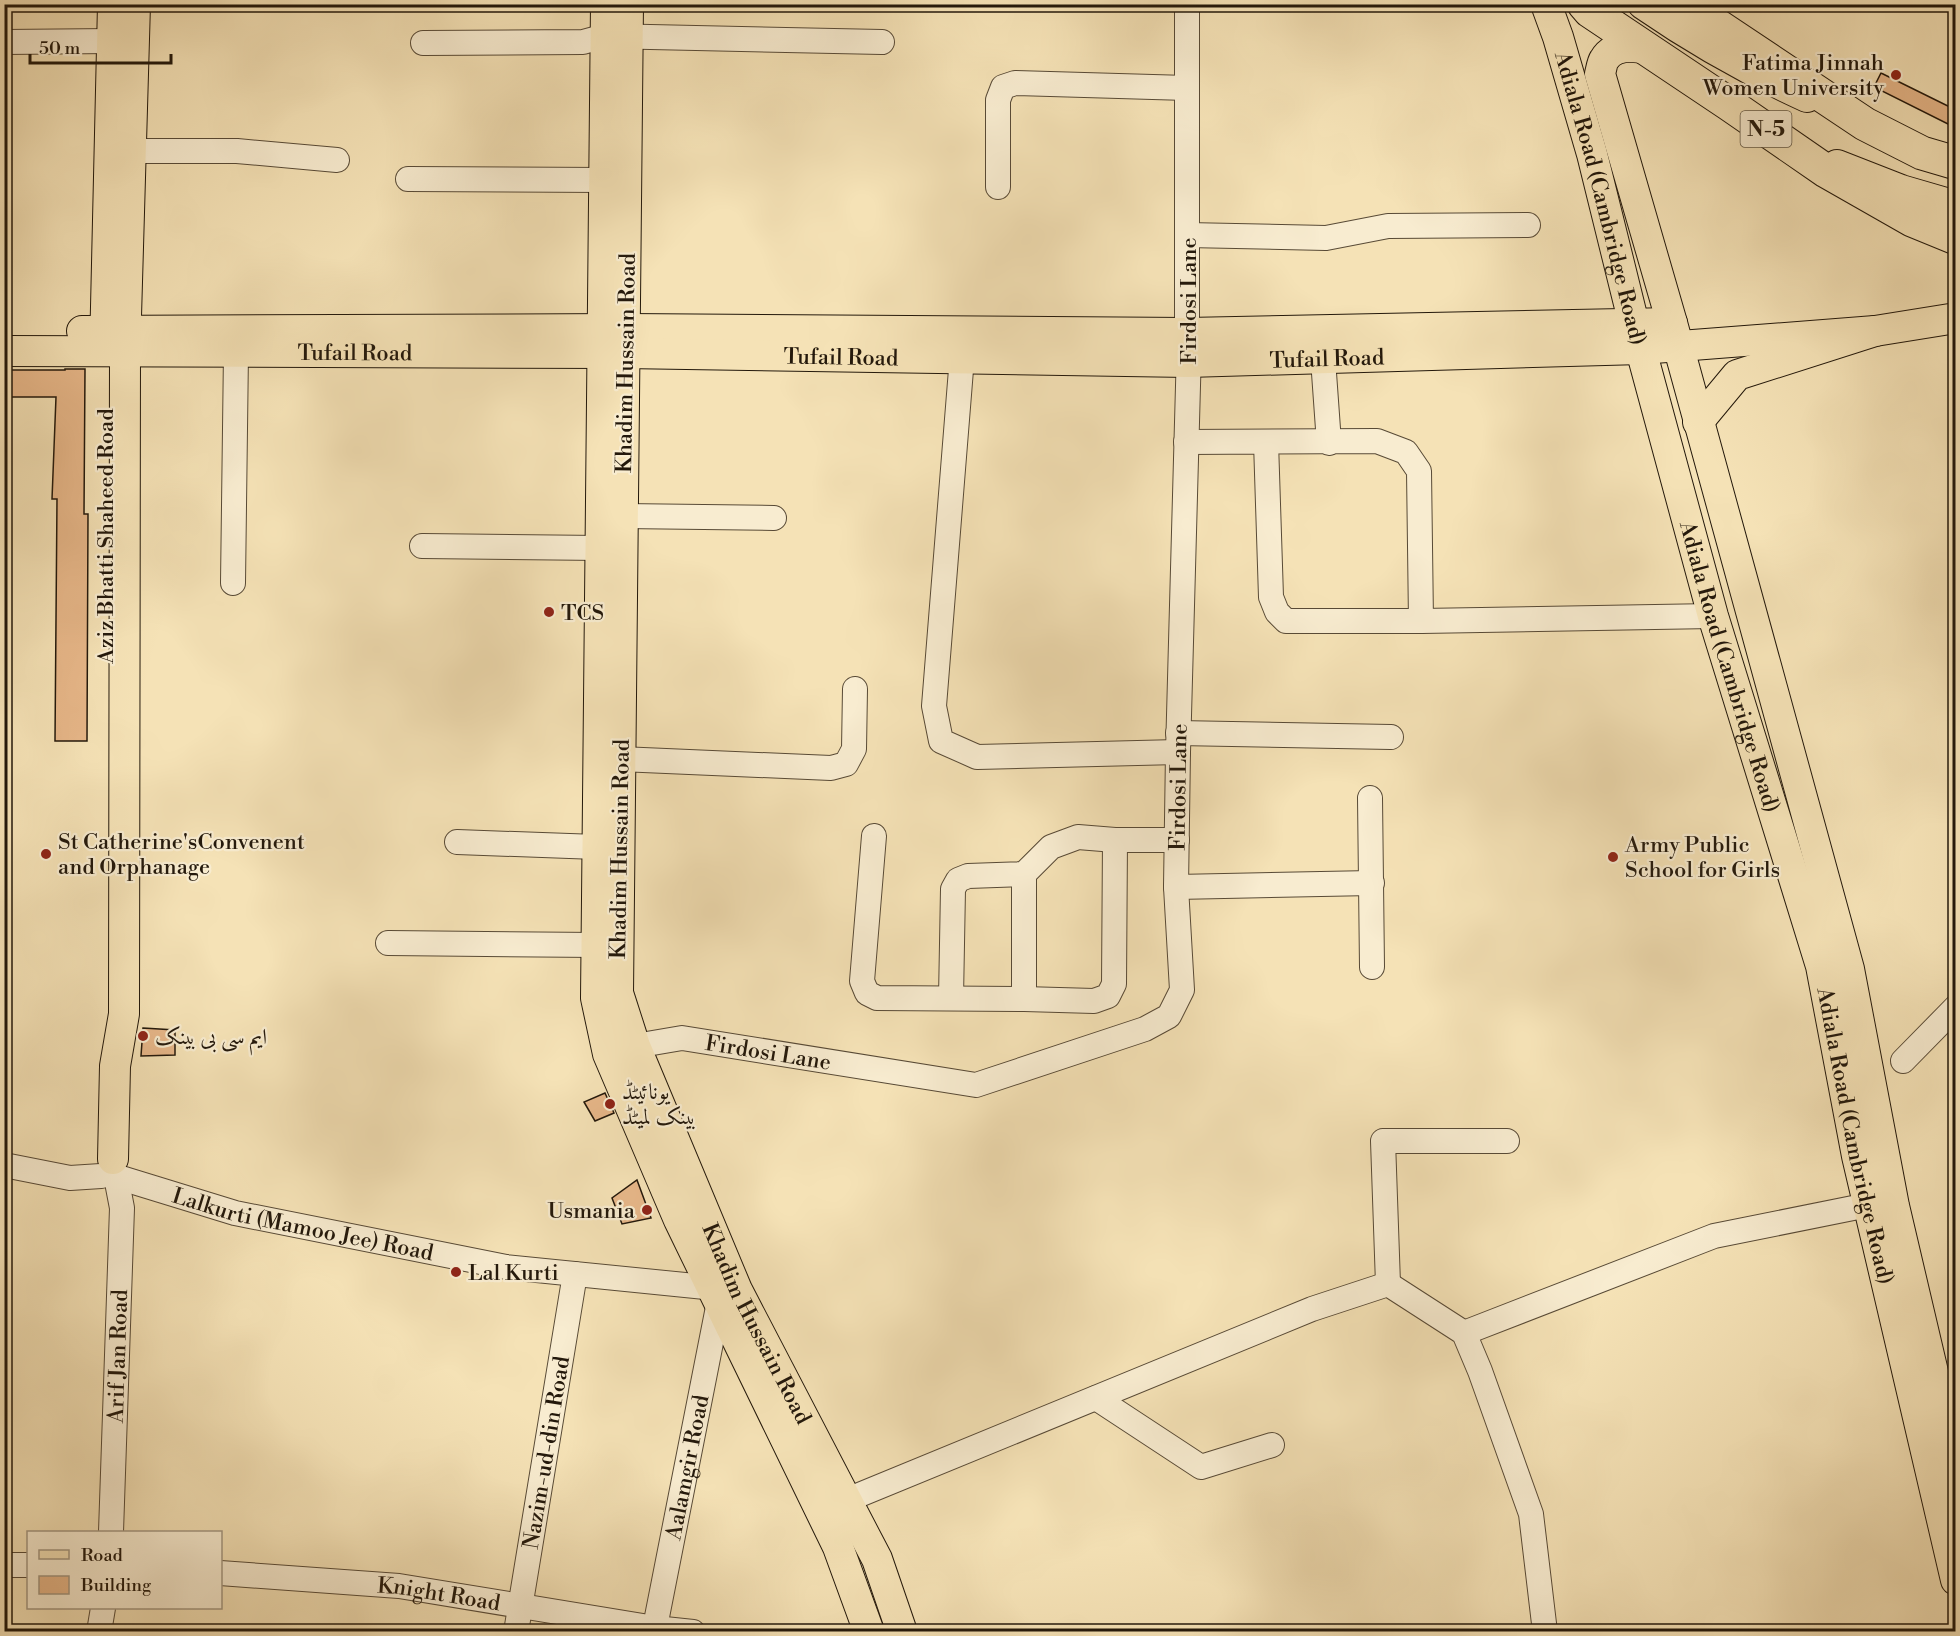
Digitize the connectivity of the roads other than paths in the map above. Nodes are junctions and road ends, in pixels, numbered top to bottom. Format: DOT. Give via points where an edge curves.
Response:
graph roads {
  1 [pos="113,4"];
  2 [pos="135,4"];
  3 [pos="606,4"];
  4 [pos="628,4"];
  5 [pos="1187,4"];
  6 [pos="1546,4"];
  7 [pos="1584,4"];
  8 [pos="1643,4"];
  9 [pos="1685,4"];
  10 [pos="616,36"];
  11 [pos="112,41"];
  12 [pos="4,42"];
  13 [pos="882,42"];
  14 [pos="423,43"];
  15 [pos="1648,49"];
  16 [pos="1187,88"];
  17 [pos="1865,124"];
  18 [pos="1790,146"];
  19 [pos="131,152"];
  20 [pos="337,160"];
  21 [pos="1956,163"];
  22 [pos="408,179"];
  23 [pos="603,180"];
  24 [pos="998,187"];
  25 [pos="1956,206"];
  26 [pos="1528,225"];
  27 [pos="1187,235"];
  28 [pos="1956,238"];
  29 [pos="1956,318"];
  30 [pos="1875,331"];
  31 [pos="4,333"];
  32 [pos="1675,335"];
  33 [pos="1638,337"];
  34 [pos="116,341"];
  35 [pos="613,341"];
  36 [pos="1187,347"];
  37 [pos="4,351"];
  38 [pos="236,352"];
  39 [pos="962,357"];
  40 [pos="1323,359"];
  41 [pos="1698,422"];
  42 [pos="1186,442"];
  43 [pos="1266,442"];
  44 [pos="1329,442"];
  45 [pos="623,516"];
  46 [pos="774,518"];
  47 [pos="422,546"];
  48 [pos="600,548"];
  49 [pos="233,583"];
  50 [pos="1713,616"];
  51 [pos="1421,621"];
  52 [pos="855,689"];
  53 [pos="1391,737"];
  54 [pos="1178,742"];
  55 [pos="620,759"];
  56 [pos="1370,798"];
  57 [pos="874,836"];
  58 [pos="1114,840"];
  59 [pos="1177,840"];
  60 [pos="457,842"];
  61 [pos="597,847"];
  62 [pos="1024,874"];
  63 [pos="1372,883"];
  64 [pos="1176,887"];
  65 [pos="388,943"];
  66 [pos="597,945"];
  67 [pos="1372,967"];
  68 [pos="951,998"];
  69 [pos="1024,999"];
  70 [pos="1956,1007"];
  71 [pos="635,1046"];
  72 [pos="1904,1061"];
  73 [pos="1507,1141"];
  74 [pos="4,1165"];
  75 [pos="113,1174"];
  76 [pos="1868,1205"];
  77 [pos="575,1274"];
  78 [pos="1388,1284"];
  79 [pos="723,1293"];
  80 [pos="1464,1334"];
  81 [pos="1096,1398"];
  82 [pos="1272,1445"];
  83 [pos="1956,1470"];
  84 [pos="847,1500"];
  85 [pos="111,1531"];
  86 [pos="27,1564"];
  87 [pos="4,1565"];
  88 [pos="222,1573"];
  89 [pos="1956,1580"];
  90 [pos="521,1607"];
  91 [pos="103,1609"];
  92 [pos="655,1630"];
  93 [pos="99,1632"];
  94 [pos="516,1632"];
  95 [pos="693,1632"];
  96 [pos="869,1632"];
  97 [pos="902,1632"];
  98 [pos="1545,1632"];
  1 -- 11 [label="main road, Aziz Bhatti Shaheed Road"];
  2 -- 19 [label="main road, Aziz Bhatti Shaheed Road"];
  3 -- 10 [label="main road, Khadim Hussain Road"];
  4 -- 10 [label="main road, Khadim Hussain Road"];
  5 -- 16 [label="street, Firdosi Lane"];
  6 -- 33 [label="main road, Adiala Road (Cambridge Road)" via="1592,154"];
  7 -- 15 [label="highway, N-5"];
  8 -- 17 [label="main road" via="1768,80"];
  9 -- 17 [label="highway, N-5"];
  10 -- 13 [label="street"];
  10 -- 14 [label="street" via="583,42"];
  10 -- 23 [label="main road, Khadim Hussain Road"];
  10 -- 35 [label="main road, Khadim Hussain Road"];
  11 -- 12 [label="street"];
  11 -- 34 [label="main road, Aziz Bhatti Shaheed Road"];
  15 -- 18 [label="highway, N-5"];
  15 -- 32 [label="main road, Adiala Road (Cambridge Road)" via="1634,46 1615,50 1604,59 1600,74"];
  16 -- 24 [label="street" via="1015,83 1003,87 999,100"];
  16 -- 27 [label="street, Firdosi Lane"];
  17 -- 21 [label="highway" via="1922,153"];
  18 -- 25 [label="main road" via="1901,190"];
  18 -- 28 [label="highway, N-5" via="1912,220"];
  19 -- 20 [label="street" via="237,151"];
  19 -- 34 [label="main road, Aziz Bhatti Shaheed Road"];
  22 -- 23 [label="street"];
  23 -- 35 [label="main road, Khadim Hussain Road"];
  26 -- 27 [label="street" via="1388,226 1326,238"];
  27 -- 36 [label="street, Firdosi Lane"];
  29 -- 30 [label="main road"];
  30 -- 32 [label="main road, Tufail Road"];
  30 -- 41 [label="main road" via="1737,375"];
  31 -- 34 [label="main road, Tufail Road"];
  32 -- 33 [label="main road, Tufail Road"];
  32 -- 41 [label="main road, Adiala Road (Cambridge Road)"];
  33 -- 36 [label="main road, Tufail Road"];
  33 -- 40 [label="main road, Tufail Road"];
  33 -- 50 [label="main road, Adiala Road (Cambridge Road)"];
  34 -- 35 [label="main road, Tufail Road"];
  34 -- 37 [label="main road, Tufail Road"];
  34 -- 38 [label="main road, Tufail Road"];
  34 -- 75 [label="main road, Aziz Bhatti Shaheed Road" via="124,1014 115,1066"];
  35 -- 36 [label="main road, Tufail Road"];
  35 -- 38 [label="main road, Tufail Road"];
  35 -- 39 [label="main road, Tufail Road"];
  35 -- 45 [label="main road, Khadim Hussain Road"];
  35 -- 48 [label="main road, Khadim Hussain Road"];
  36 -- 39 [label="main road, Tufail Road"];
  36 -- 40 [label="main road, Tufail Road"];
  36 -- 42 [label="street, Firdosi Lane"];
  38 -- 49 [label="street"];
  39 -- 54 [label="street" via="934,706 941,741 977,757"];
  40 -- 44 [label="street"];
  41 -- 83 [label="main road, Adiala Road (Cambridge Road)" via="1849,969 1896,1217"];
  42 -- 43 [label="street"];
  42 -- 54 [label="street, Firdosi Lane"];
  43 -- 44 [label="street"];
  43 -- 51 [label="street" via="1271,597 1276,612 1286,621"];
  44 -- 51 [label="street" via="1377,441 1406,452 1419,471"];
  45 -- 46 [label="street"];
  45 -- 55 [label="main road, Khadim Hussain Road"];
  47 -- 48 [label="street"];
  48 -- 61 [label="main road, Khadim Hussain Road"];
  50 -- 51 [label="street"];
  50 -- 76 [label="main road, Adiala Road (Cambridge Road)" via="1821,966"];
  52 -- 55 [label="street" via="854,749 846,764 831,768"];
  53 -- 54 [label="street"];
  54 -- 59 [label="street, Firdosi Lane"];
  55 -- 71 [label="main road, Khadim Hussain Road" via="618,993"];
  56 -- 63 [label="street"];
  57 -- 68 [label="street" via="862,981 867,993 877,998"];
  58 -- 59 [label="street"];
  58 -- 62 [label="street" via="1078,837 1051,847"];
  58 -- 69 [label="street" via="1114,984 1108,996 1094,1001"];
  59 -- 64 [label="street, Firdosi Lane"];
  60 -- 61 [label="street"];
  61 -- 66 [label="main road, Khadim Hussain Road"];
  62 -- 68 [label="street" via="968,876 958,880 953,889"];
  62 -- 69 [label="street"];
  63 -- 64 [label="street"];
  63 -- 67 [label="street"];
  64 -- 71 [label="street, Firdosi Lane" via="1182,990 1169,1016 1145,1029 976,1085 682,1038"];
  65 -- 66 [label="street"];
  66 -- 79 [label="main road, Khadim Hussain Road" via="596,998 608,1054 679,1220"];
  68 -- 69 [label="street"];
  70 -- 72 [label="street"];
  71 -- 79 [label="main road, Khadim Hussain Road"];
  73 -- 78 [label="street" via="1383,1142"];
  74 -- 75 [label="street, Lalkurti (Mamoo Jee) Road" via="70,1178"];
  75 -- 77 [label="street, Lalkurti (Mamoo Jee) Road" via="235,1213 506,1266"];
  75 -- 85 [label="street, Arif Jan Road" via="122,1208"];
  76 -- 80 [label="street" via="1714,1236"];
  76 -- 89 [label="main road, Adiala Road (Cambridge Road)"];
  77 -- 79 [label="street, Lalkurti (Mamoo Jee) Road"];
  77 -- 90 [label="street, Nazim-ud-din Road"];
  78 -- 80 [label="street"];
  78 -- 81 [label="street" via="1312,1309"];
  79 -- 84 [label="main road, Khadim Hussain Road"];
  79 -- 92 [label="street, Aalamgir Road"];
  79 -- 96 [label="main road, Khadim Hussain Road" via="838,1547"];
  80 -- 98 [label="street" via="1531,1514"];
  81 -- 82 [label="street" via="1201,1467"];
  81 -- 84 [label="street"];
  84 -- 97 [label="main road, Khadim Hussain Road" via="877,1559"];
  86 -- 87 [label="street"];
  88 -- 90 [label="street, Knight Road" via="399,1586"];
  90 -- 92 [label="street, Knight Road"];
  90 -- 94 [label="street, Nazim-ud-din Road"];
  91 -- 93 [label="street"];
  92 -- 95 [label="street, Knight Road"];
}
